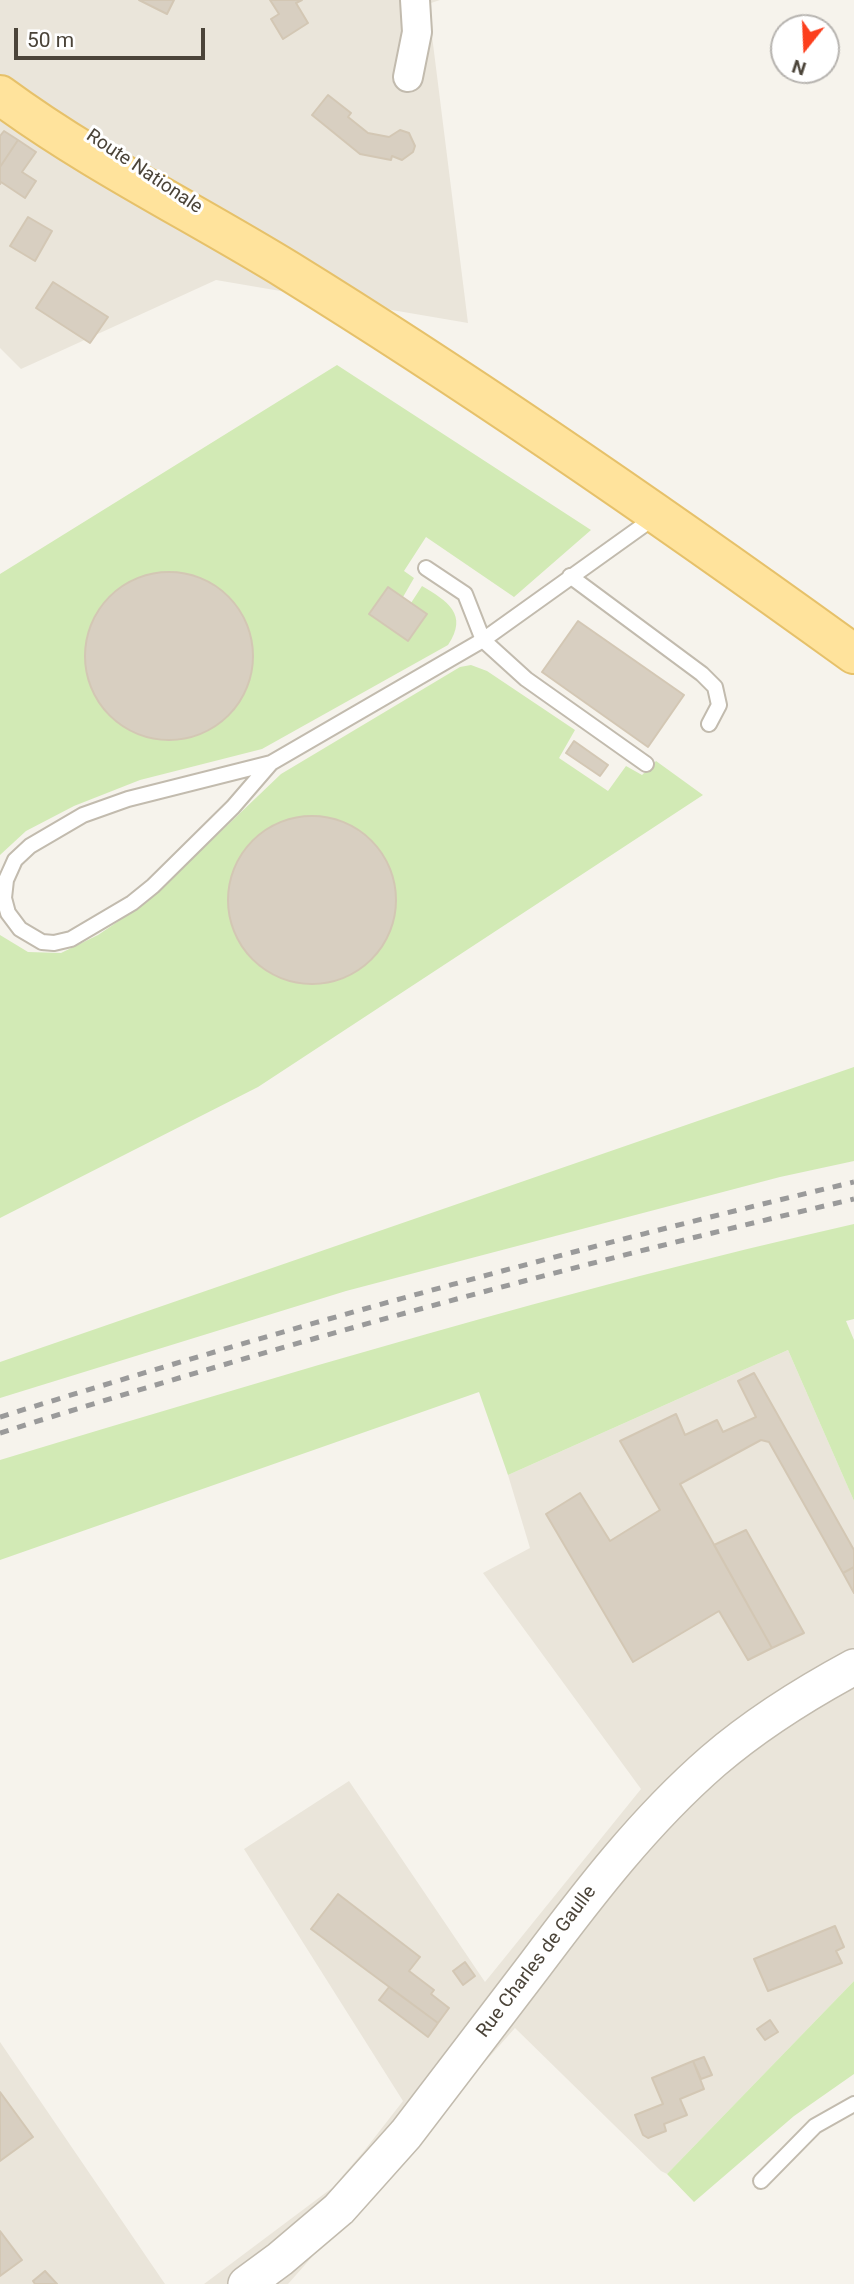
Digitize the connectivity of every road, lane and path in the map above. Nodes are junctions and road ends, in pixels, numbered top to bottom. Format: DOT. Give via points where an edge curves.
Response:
graph roads {
  1 [pos="415,0"];
  2 [pos="0,72"];
  3 [pos="408,77"];
  4 [pos="0,95"];
  5 [pos="289,271"];
  6 [pos="658,514"];
  7 [pos="426,568"];
  8 [pos="570,576"];
  9 [pos="483,640"];
  10 [pos="854,654"];
  11 [pos="709,724"];
  12 [pos="271,763"];
  13 [pos="646,764"];
  14 [pos="854,1667"];
  15 [pos="854,2104"];
  16 [pos="761,2180"];
  17 [pos="246,2284"];
  1 -- 3 [label="street" via="417,32"];
  2 -- 5 [label="main road, Route Nationale"];
  4 -- 5 [label="main road, Route Nationale" via="102,162"];
  5 -- 6 [label="main road, Route Nationale"];
  6 -- 8 [label="lane"];
  6 -- 10 [label="main road, Route Nationale"];
  7 -- 9 [label="lane" via="465,594"];
  8 -- 9 [label="lane"];
  8 -- 11 [label="lane" via="715,687 719,705"];
  9 -- 12 [label="lane"];
  9 -- 13 [label="lane" via="526,679"];
  12 -- 12 [label="lane" via="83,815 15,860 6,880 8,913 20,929 42,942 71,939 153,886"];
  14 -- 17 [label="street, Rue Charles de Gaulle" via="751,1731 662,1809 603,1875 374,2173 324,2223"];
  15 -- 16 [label="lane" via="815,2126"];
}
